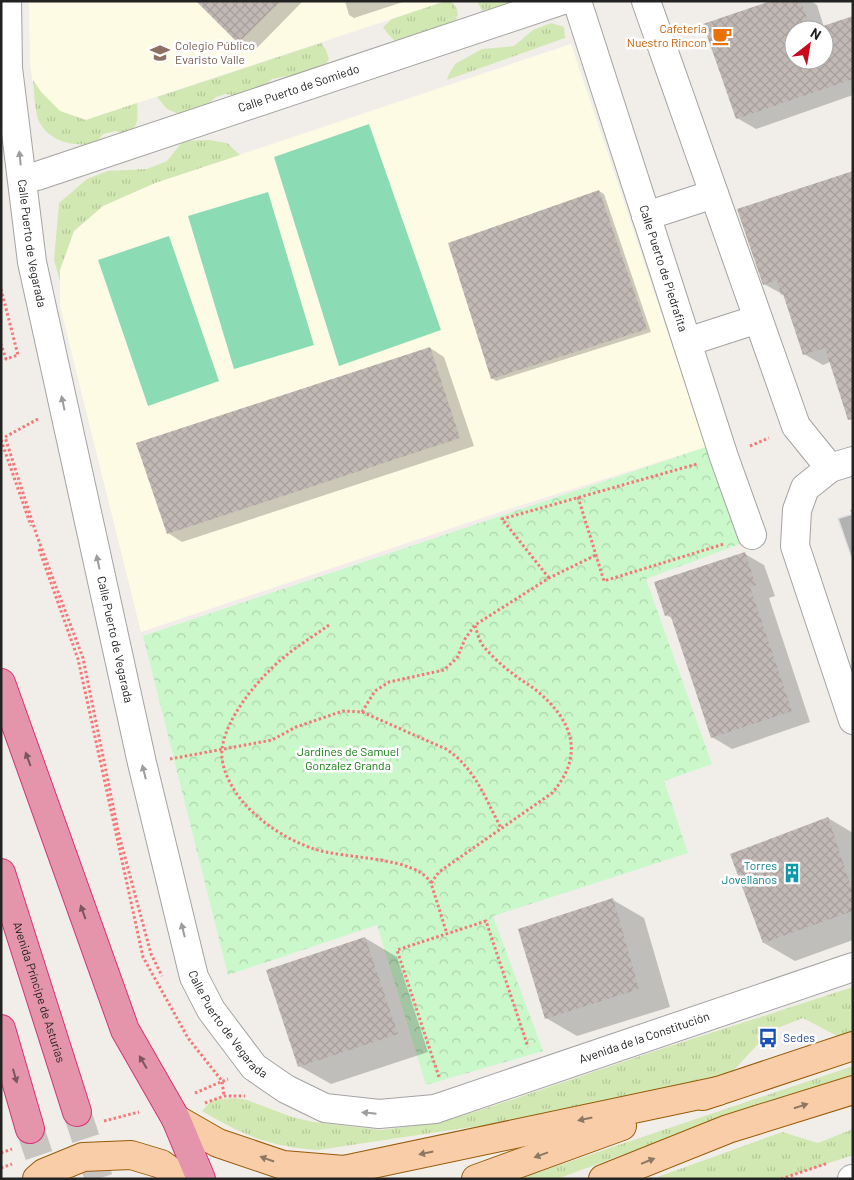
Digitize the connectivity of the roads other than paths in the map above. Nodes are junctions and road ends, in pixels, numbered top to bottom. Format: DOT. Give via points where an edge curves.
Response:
graph roads {
  1 [pos="7,1"];
  2 [pos="560,1"];
  3 [pos="577,1"];
  4 [pos="646,1"];
  5 [pos="37,176"];
  6 [pos="714,194"];
  7 [pos="646,216"];
  8 [pos="758,319"];
  9 [pos="687,342"];
  10 [pos="842,465"];
  11 [pos="752,535"];
  12 [pos="1,683"];
  13 [pos="853,720"];
  14 [pos="1,874"];
  15 [pos="853,967"];
  16 [pos="1,1029"];
  17 [pos="853,1046"];
  18 [pos="853,1090"];
  19 [pos="718,1091"];
  20 [pos="442,1107"];
  21 [pos="172,1112"];
  22 [pos="86,1118"];
  23 [pos="24,1138"];
  24 [pos="37,1179"];
  25 [pos="182,1179"];
  26 [pos="201,1179"];
  27 [pos="476,1179"];
  28 [pos="603,1179"];
  20 -- 1 [label="street, Calle Puerto de Vegarada, one-way" via="380,1114 325,1108 286,1089 254,1067 211,1010 194,977 142,764 32,262 8,68"];
  2 -- 5 [label="street, Calle Puerto de Somiedo"];
  3 -- 7 [label="street, Calle Puerto de Piedrafita"];
  4 -- 6 [label="street"];
  6 -- 7 [label="street"];
  6 -- 8 [label="street"];
  7 -- 9 [label="street, Calle Puerto de Piedrafita"];
  8 -- 9 [label="street"];
  8 -- 10 [label="street" via="796,426"];
  9 -- 11 [label="street, Calle Puerto de Piedrafita"];
  10 -- 13 [label="street" via="805,488 798,510 795,546"];
  21 -- 12 [label="highway, one-way" via="125,1030"];
  14 -- 22 [label="highway, Avenida Príncipe de Asturias"];
  15 -- 20 [label="street, Avenida de la Constitución"];
  16 -- 23 [label="highway, one-way"];
  17 -- 19 [label="main road"];
  28 -- 18 [label="main road, one-way" via="728,1129"];
  19 -- 21 [label="main road, one-way" via="344,1170 282,1165 218,1143"];
  19 -- 27 [label="main road, one-way"];
  21 -- 26 [label="highway"];
  24 -- 25 [label="main road" via="84,1157 131,1155 161,1164"];
}
